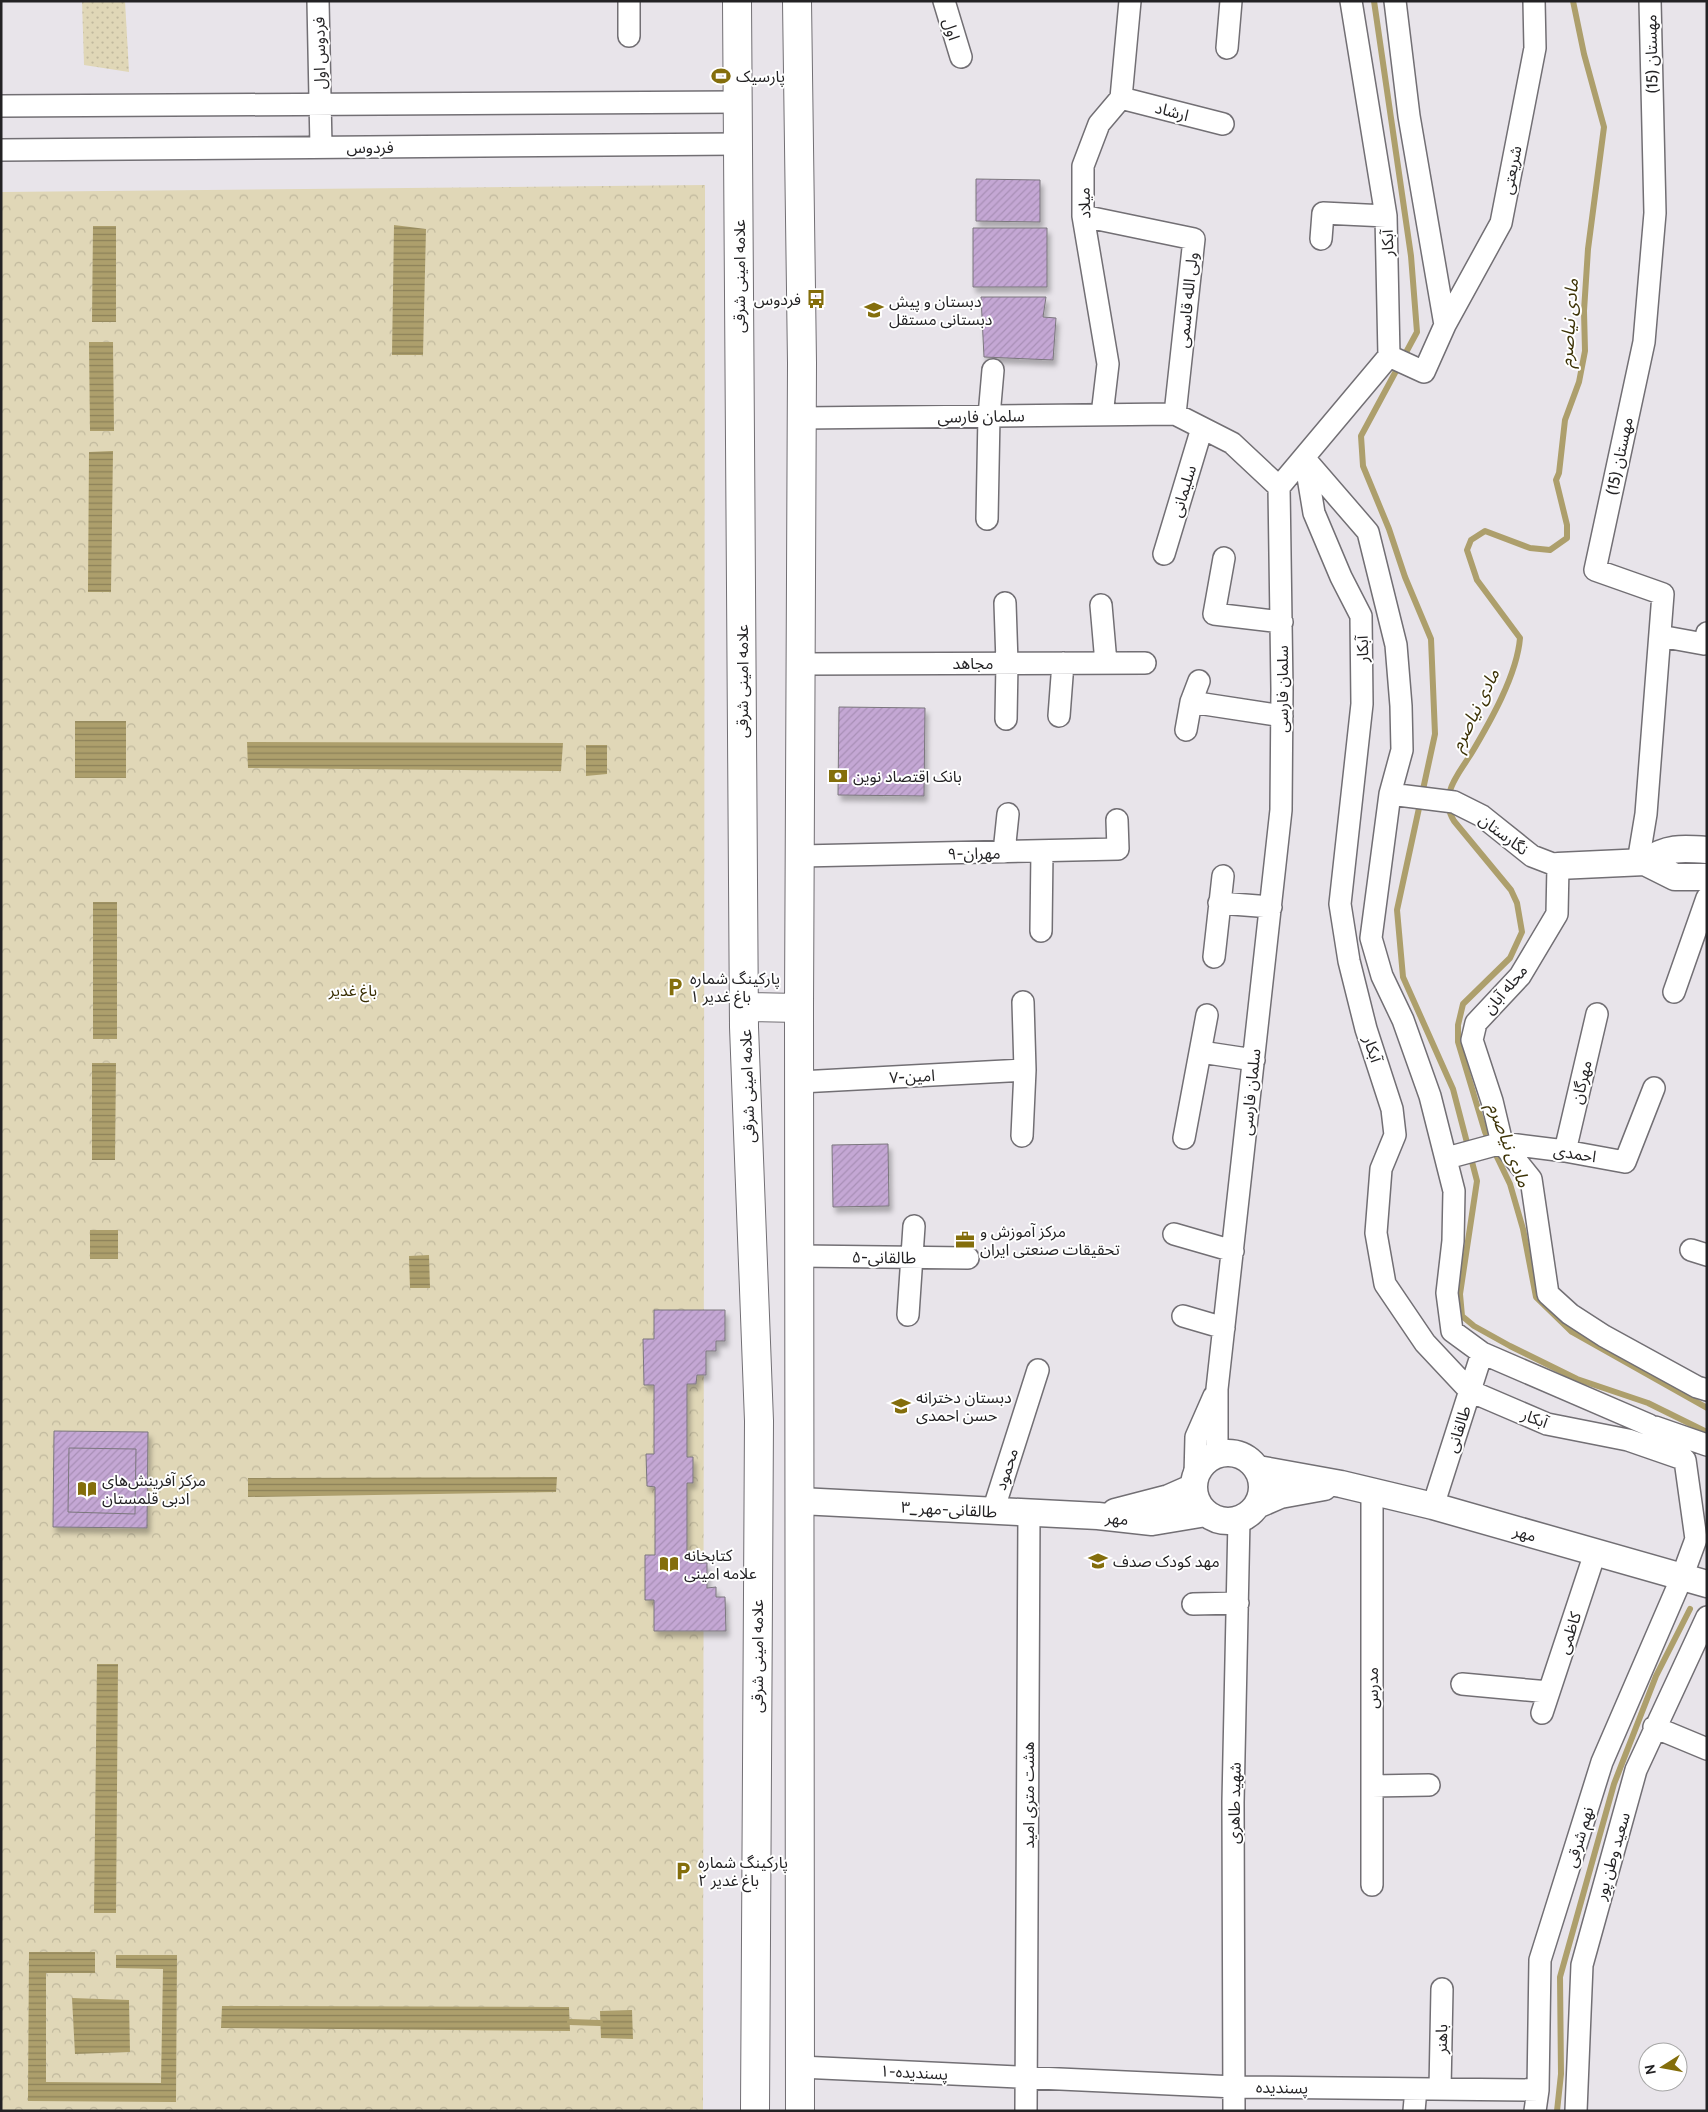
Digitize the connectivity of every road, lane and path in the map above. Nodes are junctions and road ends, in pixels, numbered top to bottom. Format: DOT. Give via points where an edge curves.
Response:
graph roads {
  1 [pos="318,1"];
  2 [pos="629,1"];
  3 [pos="737,1"];
  4 [pos="797,1"];
  5 [pos="944,1"];
  6 [pos="1130,1"];
  7 [pos="1231,1"];
  8 [pos="1352,1"];
  9 [pos="1394,1"];
  10 [pos="1534,1"];
  11 [pos="1650,1"];
  12 [pos="629,36"];
  13 [pos="1227,48"];
  14 [pos="961,57"];
  15 [pos="1121,98"];
  16 [pos="738,102"];
  17 [pos="320,104"];
  18 [pos="1,106"];
  19 [pos="1224,124"];
  20 [pos="738,144"];
  21 [pos="321,148"];
  22 [pos="1,150"];
  23 [pos="1083,216"];
  24 [pos="1386,216"];
  25 [pos="1321,240"];
  26 [pos="1446,326"];
  27 [pos="1389,356"];
  28 [pos="993,370"];
  29 [pos="1175,414"];
  30 [pos="1102,415"];
  31 [pos="989,416"];
  32 [pos="802,418"];
  33 [pos="1202,428"];
  34 [pos="1305,459"];
  35 [pos="1279,487"];
  36 [pos="987,519"];
  37 [pos="1164,554"];
  38 [pos="1224,558"];
  39 [pos="1005,603"];
  40 [pos="1101,605"];
  41 [pos="1282,622"];
  42 [pos="1707,633"];
  43 [pos="1660,636"];
  44 [pos="1106,663"];
  45 [pos="1145,663"];
  46 [pos="801,664"];
  47 [pos="1007,664"];
  48 [pos="1063,664"];
  49 [pos="1199,681"];
  50 [pos="1191,702"];
  51 [pos="1059,716"];
  52 [pos="1282,716"];
  53 [pos="1006,719"];
  54 [pos="1186,730"];
  55 [pos="1390,794"];
  56 [pos="1008,814"];
  57 [pos="1117,820"];
  58 [pos="1707,850"];
  59 [pos="1042,851"];
  60 [pos="1004,852"];
  61 [pos="800,856"];
  62 [pos="1642,862"];
  63 [pos="1558,866"];
  64 [pos="1223,876"];
  65 [pos="1707,877"];
  66 [pos="1707,898"];
  67 [pos="1218,903"];
  68 [pos="1271,907"];
  69 [pos="1041,931"];
  70 [pos="1214,957"];
  71 [pos="1674,992"];
  72 [pos="1023,1002"];
  73 [pos="744,1007"];
  74 [pos="799,1008"];
  75 [pos="1207,1014"];
  76 [pos="1597,1014"];
  77 [pos="1201,1052"];
  78 [pos="1254,1060"];
  79 [pos="1025,1070"];
  80 [pos="800,1082"];
  81 [pos="1654,1088"];
  82 [pos="1022,1136"];
  83 [pos="1184,1138"];
  84 [pos="1502,1143"];
  85 [pos="1565,1151"];
  86 [pos="1446,1158"];
  87 [pos="914,1226"];
  88 [pos="1174,1234"];
  89 [pos="1233,1251"];
  90 [pos="800,1256"];
  91 [pos="913,1257"];
  92 [pos="968,1258"];
  93 [pos="908,1315"];
  94 [pos="1183,1316"];
  95 [pos="1224,1328"];
  96 [pos="1482,1353"];
  97 [pos="1038,1370"];
  98 [pos="1217,1389"];
  99 [pos="1707,1390"];
  100 [pos="1470,1391"];
  101 [pos="1649,1425"];
  102 [pos="1707,1445"];
  103 [pos="1217,1454"];
  104 [pos="1685,1460"];
  105 [pos="1258,1469"];
  106 [pos="1194,1482"];
  107 [pos="1342,1484"];
  108 [pos="1372,1491"];
  109 [pos="800,1501"];
  110 [pos="1433,1506"];
  111 [pos="993,1511"];
  112 [pos="1248,1512"];
  113 [pos="1029,1513"];
  114 [pos="1206,1513"];
  115 [pos="1098,1516"];
  116 [pos="1595,1553"];
  117 [pos="1682,1577"];
  118 [pos="1707,1584"];
  119 [pos="1238,1603"];
  120 [pos="1193,1604"];
  121 [pos="1707,1617"];
  122 [pos="1462,1684"];
  123 [pos="1549,1692"];
  124 [pos="1542,1713"];
  125 [pos="1654,1727"];
  126 [pos="1707,1749"];
  127 [pos="1429,1785"];
  128 [pos="1372,1786"];
  129 [pos="1372,1885"];
  130 [pos="1442,1989"];
  131 [pos="800,2067"];
  132 [pos="1027,2077"];
  133 [pos="1234,2087"];
  134 [pos="1416,2089"];
  135 [pos="1440,2089"];
  136 [pos="1536,2100"];
  137 [pos="755,2111"];
  138 [pos="800,2111"];
  139 [pos="1026,2111"];
  140 [pos="1234,2111"];
  141 [pos="1414,2111"];
  142 [pos="1576,2111"];
  1 -- 17 [label="street, فردوس اول"];
  2 -- 12 [label="street"];
  3 -- 16 [label="main road, علامه امینی شرقی"];
  4 -- 32 [label="main road"];
  5 -- 14 [label="street, اول"];
  6 -- 15 [label="street"];
  7 -- 13 [label="street"];
  8 -- 24 [label="street, آبکار"];
  9 -- 26 [label="street" via="1409,116"];
  10 -- 26 [label="street, شریعتی" via="1534,48 1500,223"];
  11 -- 43 [label="street, مهستان (15)" via="1655,213 1644,342 1595,570 1663,594"];
  15 -- 19 [label="street, ارشاد"];
  15 -- 23 [label="street, میلاد" via="1099,124 1084,166"];
  16 -- 17 [label="street"];
  16 -- 20 [label="main road, علامه امینی شرقی"];
  17 -- 18 [label="street"];
  17 -- 21 [label="street, فردوس اول"];
  20 -- 21 [label="street, فردوس"];
  20 -- 73 [label="main road, علامه امینی شرقی"];
  21 -- 22 [label="street, فردوس"];
  23 -- 29 [label="street, ولی الله قاسمی" via="1194,239"];
  23 -- 30 [label="street, میلاد" via="1108,364"];
  24 -- 25 [label="street" via="1323,213"];
  24 -- 27 [label="street, آبکار"];
  26 -- 27 [label="street" via="1424,372"];
  27 -- 34 [label="street"];
  28 -- 31 [label="street"];
  29 -- 30 [label="street, سلمان فارسی"];
  29 -- 33 [label="street, سلمان فارسی"];
  30 -- 31 [label="street, سلمان فارسی"];
  31 -- 32 [label="street, سلمان فارسی"];
  31 -- 36 [label="street"];
  32 -- 46 [label="main road"];
  33 -- 35 [label="street, سلمان فارسی" via="1232,443"];
  33 -- 37 [label="street, سلیمانی"];
  34 -- 35 [label="street"];
  34 -- 55 [label="street, آبکار" via="1368,532 1383,588 1396,645 1401,706 1402,750"];
  34 -- 100 [label="street, آبکار" via="1314,513 1361,616 1362,704 1340,904 1349,961 1366,1029 1392,1109 1395,1135 1381,1169 1376,1233 1385,1284 1425,1343"];
  35 -- 41 [label="street, سلمان فارسی"];
  38 -- 41 [label="street" via="1214,614"];
  39 -- 47 [label="street"];
  40 -- 44 [label="street"];
  41 -- 52 [label="street, سلمان فارسی"];
  42 -- 43 [label="street" via="1704,644"];
  43 -- 62 [label="street, مهستان (15)"];
  44 -- 45 [label="street, مجاهد"];
  44 -- 48 [label="street, مجاهد"];
  46 -- 47 [label="street, مجاهد"];
  46 -- 61 [label="main road"];
  47 -- 48 [label="street, مجاهد"];
  47 -- 53 [label="street"];
  48 -- 51 [label="street"];
  49 -- 50 [label="street"];
  50 -- 52 [label="street"];
  50 -- 54 [label="street"];
  52 -- 68 [label="street, سلمان فارسی" via="1281,810"];
  55 -- 63 [label="street, نگارستان" via="1454,802 1482,816 1532,856"];
  55 -- 86 [label="street, آبکار" via="1371,938 1382,976 1403,1020 1430,1096"];
  56 -- 60 [label="street"];
  57 -- 59 [label="street, ۹-مهران" via="1118,849"];
  58 -- 62 [label="street" via="1676,848"];
  59 -- 60 [label="street, ۹-مهران"];
  59 -- 69 [label="street"];
  60 -- 61 [label="street, ۹-مهران"];
  61 -- 74 [label="main road"];
  62 -- 63 [label="street"];
  62 -- 65 [label="street" via="1675,877"];
  63 -- 84 [label="street, محله آبان" via="1557,914 1520,976 1476,1023 1472,1040"];
  64 -- 67 [label="street"];
  66 -- 71 [label="street"];
  67 -- 68 [label="street"];
  67 -- 70 [label="street"];
  68 -- 78 [label="street, سلمان فارسی"];
  72 -- 79 [label="street"];
  73 -- 74 [label="main road"];
  73 -- 137 [label="main road, علامه امینی شرقی" via="759,1421"];
  74 -- 80 [label="main road"];
  75 -- 77 [label="street"];
  76 -- 85 [label="street, مهرگان"];
  77 -- 78 [label="street"];
  77 -- 83 [label="street"];
  78 -- 89 [label="street, سلمان فارسی"];
  79 -- 80 [label="street, ۷-امین"];
  79 -- 82 [label="street"];
  80 -- 90 [label="main road"];
  81 -- 85 [label="street, احمدی" via="1625,1162"];
  84 -- 85 [label="street, احمدی"];
  84 -- 86 [label="street, احمدی"];
  84 -- 99 [label="street" via="1531,1179 1548,1294 1570,1314 1604,1336"];
  86 -- 96 [label="street, آبکار" via="1454,1191 1447,1293 1452,1331"];
  87 -- 91 [label="street"];
  88 -- 89 [label="street"];
  89 -- 95 [label="street, سلمان فارسی"];
  90 -- 91 [label="street, ۵-طالقانی"];
  90 -- 109 [label="main road"];
  91 -- 92 [label="street, ۵-طالقانی"];
  91 -- 93 [label="street"];
  94 -- 95 [label="street"];
  95 -- 98 [label="street, سلمان فارسی"];
  96 -- 100 [label="street, طالقانی"];
  96 -- 101 [label="street, آبکار"];
  97 -- 111 [label="street, محمود"];
  98 -- 103 [label="street, سلمان فارسی"];
  98 -- 106 [label="street, سلمان فارسی" via="1196,1437"];
  100 -- 104 [label="street, آبکار" via="1547,1424 1628,1440"];
  100 -- 110 [label="street, طالقانی"];
  101 -- 102 [label="street"];
  101 -- 104 [label="street, آبکار"];
  103 -- 105 [label="street" via="1227,1452 1245,1456"];
  103 -- 106 [label="street" via="1200,1467"];
  104 -- 117 [label="street" via="1696,1539"];
  105 -- 107 [label="street, مهر"];
  105 -- 112 [label="street" via="1262,1488"];
  106 -- 114 [label="street" via="1199,1506"];
  106 -- 115 [label="street, مهر" via="1168,1498"];
  107 -- 108 [label="street, مهر"];
  107 -- 112 [label="street, مهر" via="1280,1495"];
  108 -- 110 [label="street, مهر"];
  108 -- 128 [label="street, مدرس"];
  109 -- 111 [label="street, ۳_طالقانی-مهر"];
  109 -- 131 [label="main road"];
  110 -- 116 [label="street, مهر"];
  111 -- 113 [label="street, ۳_طالقانی-مهر"];
  112 -- 114 [label="street" via="1222,1520"];
  112 -- 119 [label="street, شهید طاهری"];
  113 -- 115 [label="street, ۳_طالقانی-مهر"];
  113 -- 132 [label="street, هشت متری امید"];
  114 -- 115 [label="street, مهر" via="1152,1522"];
  116 -- 117 [label="street, مهر"];
  116 -- 123 [label="street, کاظمی"];
  117 -- 118 [label="street, مهر"];
  117 -- 136 [label="street, نهم شرقی" via="1602,1762 1540,1960"];
  119 -- 120 [label="street"];
  119 -- 133 [label="street, شهید طاهری" via="1233,1802"];
  121 -- 125 [label="street, سعید وطن پور"];
  122 -- 123 [label="street"];
  123 -- 124 [label="street, کاظمی"];
  125 -- 126 [label="street"];
  125 -- 142 [label="street, سعید وطن پور" via="1636,1770 1582,1964"];
  127 -- 128 [label="street"];
  128 -- 129 [label="street, مدرس"];
  130 -- 135 [label="street, باهنر"];
  131 -- 132 [label="street, ۱-پسندیده"];
  131 -- 138 [label="main road"];
  132 -- 133 [label="street, پسندیده"];
  132 -- 139 [label="street, هشت متری امید"];
  133 -- 134 [label="street, پسندیده"];
  133 -- 140 [label="street, شهید طاهری"];
  134 -- 135 [label="street, پسندیده"];
  134 -- 141 [label="street"];
  135 -- 136 [label="street, پسندیده"];
}
